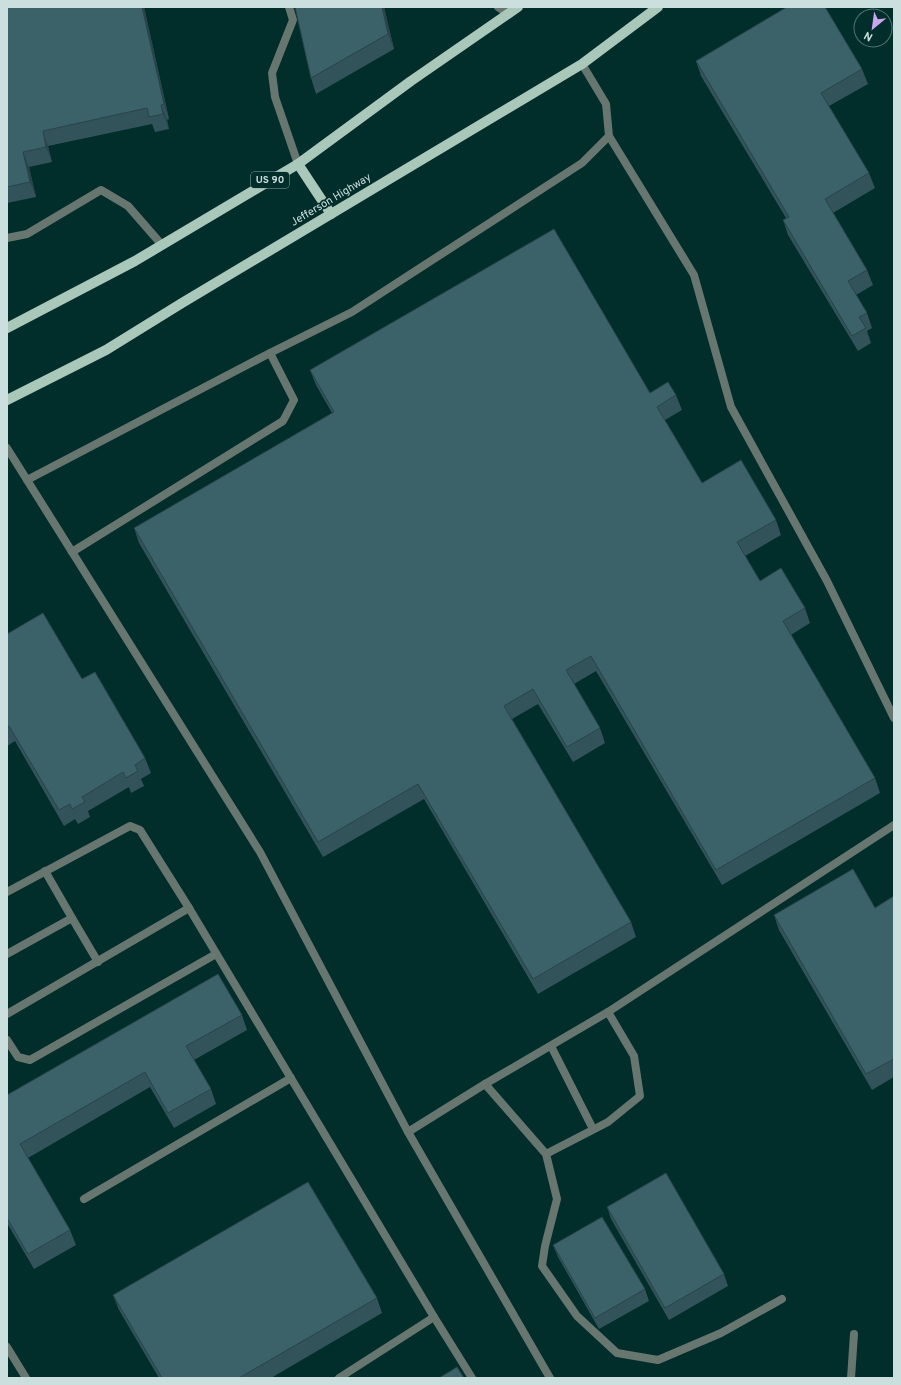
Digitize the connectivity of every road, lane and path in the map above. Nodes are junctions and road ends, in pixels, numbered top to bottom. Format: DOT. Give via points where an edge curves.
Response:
graph roads {
  1 [pos="290,7"];
  2 [pos="498,7"];
  3 [pos="518,7"];
  4 [pos="658,7"];
  5 [pos="508,14"];
  6 [pos="582,64"];
  7 [pos="609,136"];
  8 [pos="298,164"];
  9 [pos="331,214"];
  10 [pos="7,238"];
  11 [pos="162,245"];
  12 [pos="7,328"];
  13 [pos="270,353"];
  14 [pos="7,400"];
  15 [pos="7,448"];
  16 [pos="27,480"];
  17 [pos="72,552"];
  18 [pos="894,718"];
  19 [pos="894,826"];
  20 [pos="45,871"];
  21 [pos="7,892"];
  22 [pos="189,908"];
  23 [pos="72,918"];
  24 [pos="7,954"];
  25 [pos="216,954"];
  26 [pos="98,962"];
  27 [pos="608,1012"];
  28 [pos="7,1014"];
  29 [pos="7,1040"];
  30 [pos="550,1046"];
  31 [pos="291,1078"];
  32 [pos="485,1084"];
  33 [pos="593,1129"];
  34 [pos="408,1132"];
  35 [pos="546,1154"];
  36 [pos="84,1199"];
  37 [pos="782,1299"];
  38 [pos="434,1317"];
  39 [pos="854,1334"];
  40 [pos="7,1348"];
  41 [pos="26,1378"];
  42 [pos="339,1378"];
  43 [pos="472,1378"];
  44 [pos="550,1378"];
  45 [pos="851,1378"];
  1 -- 8 [label="street" via="293,20 272,73 275,97"];
  2 -- 5 [label="street"];
  3 -- 5 [label="main road, US 90"];
  4 -- 6 [label="main road, Jefferson Highway"];
  5 -- 8 [label="main road, US 90" via="410,81"];
  6 -- 7 [label="street" via="606,104"];
  6 -- 9 [label="main road, Jefferson Highway"];
  7 -- 13 [label="street" via="582,163 359,308"];
  7 -- 18 [label="street" via="694,275 731,407 827,581"];
  8 -- 9 [label="main road"];
  8 -- 11 [label="main road, US 90"];
  9 -- 14 [label="main road, Jefferson Highway" via="106,350"];
  10 -- 11 [label="street" via="27,234 101,190 128,206"];
  11 -- 12 [label="main road, US 90"];
  13 -- 16 [label="street"];
  13 -- 17 [label="street" via="294,400 283,421"];
  15 -- 16 [label="street"];
  16 -- 17 [label="street"];
  17 -- 34 [label="street" via="260,852"];
  19 -- 27 [label="street"];
  20 -- 21 [label="street"];
  20 -- 22 [label="street" via="130,826 140,830"];
  20 -- 23 [label="street"];
  22 -- 25 [label="street"];
  22 -- 26 [label="street"];
  23 -- 24 [label="street"];
  23 -- 26 [label="street"];
  25 -- 29 [label="street" via="30,1060 18,1057"];
  25 -- 31 [label="street"];
  26 -- 28 [label="street"];
  27 -- 30 [label="street"];
  27 -- 33 [label="street" via="634,1056 640,1096 608,1122"];
  30 -- 32 [label="street"];
  30 -- 33 [label="street"];
  31 -- 36 [label="street"];
  31 -- 38 [label="street"];
  32 -- 34 [label="street"];
  32 -- 35 [label="street"];
  33 -- 35 [label="street"];
  34 -- 44 [label="street"];
  35 -- 37 [label="street" via="557,1199 542,1266 577,1316 617,1353 658,1360 721,1333"];
  38 -- 42 [label="street"];
  38 -- 43 [label="street"];
  39 -- 45 [label="street"];
  40 -- 41 [label="street"];
}
